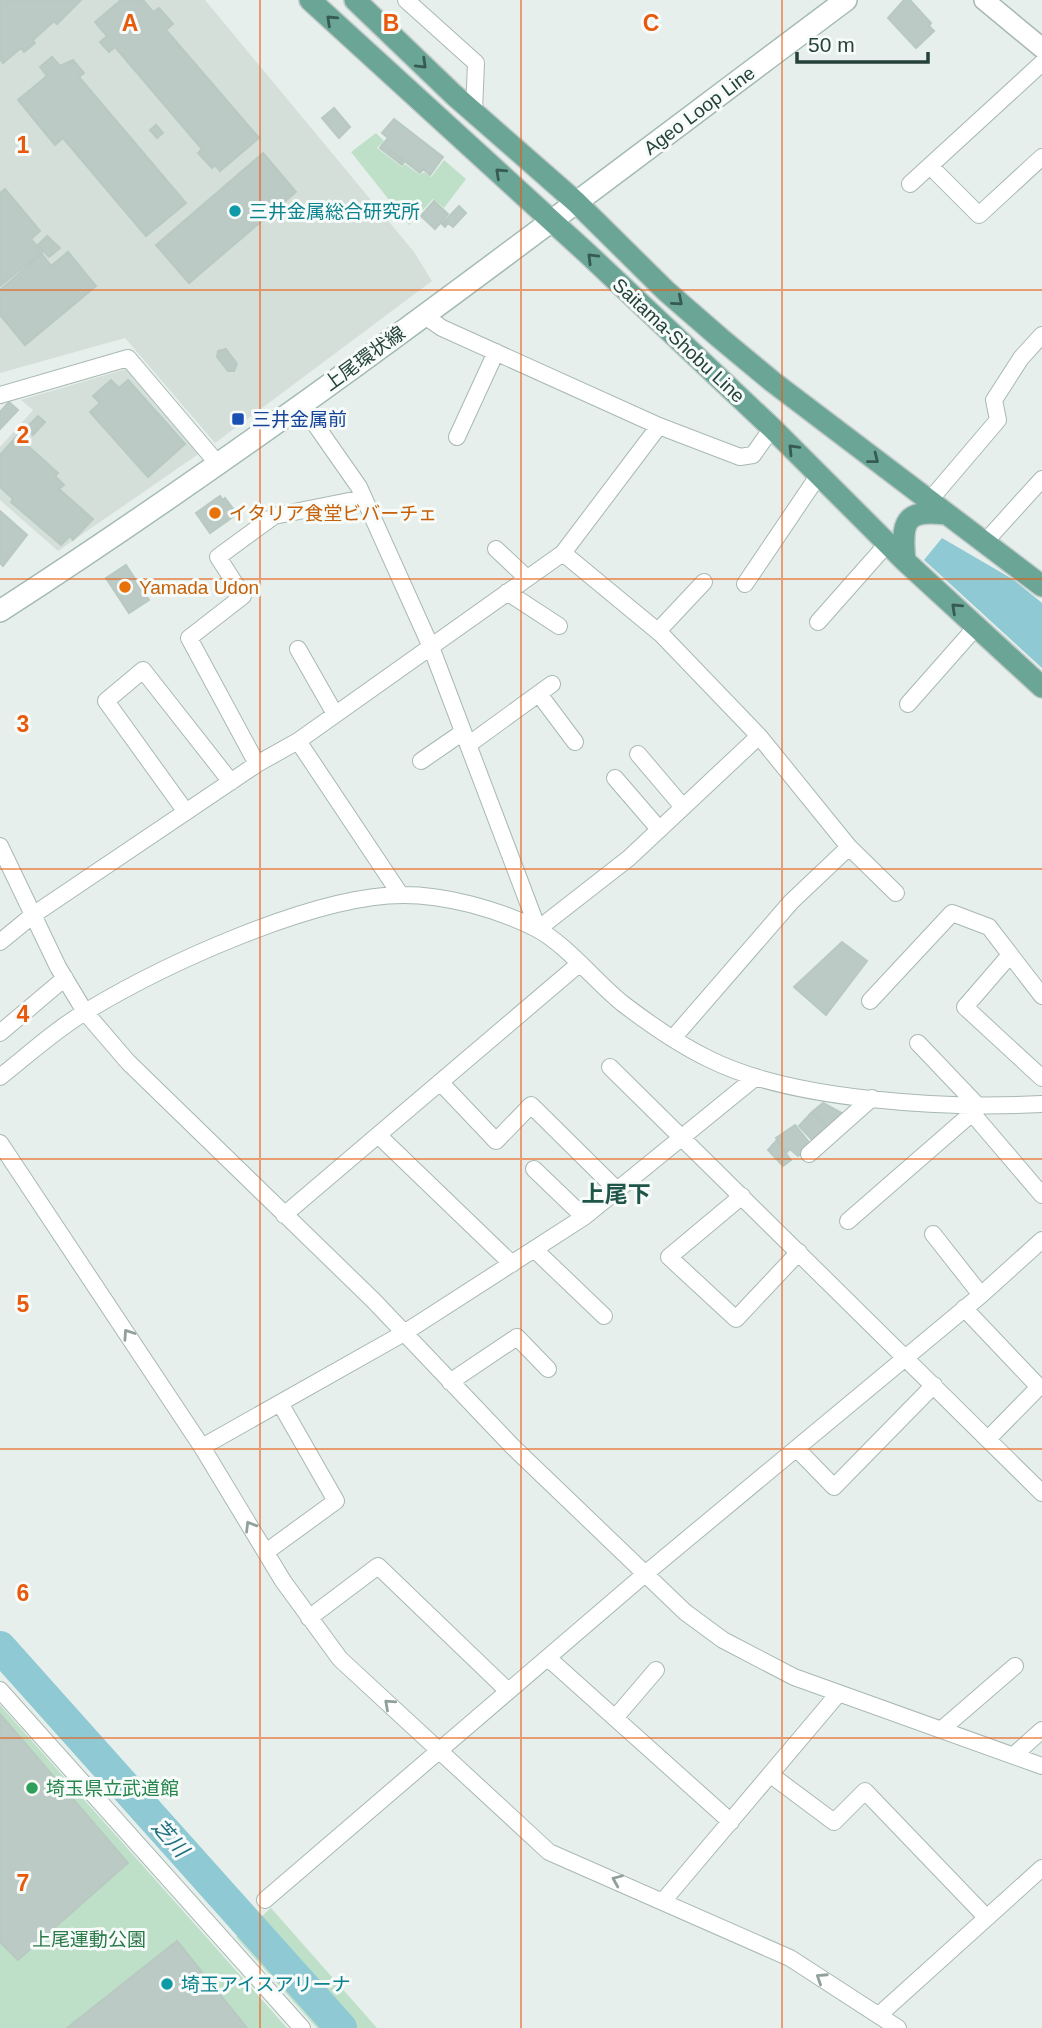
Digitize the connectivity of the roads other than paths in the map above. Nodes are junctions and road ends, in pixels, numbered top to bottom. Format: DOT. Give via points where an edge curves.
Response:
graph roads {
  1 [pos="310,0"];
  2 [pos="355,0"];
  3 [pos="406,0"];
  4 [pos="846,0"];
  5 [pos="984,0"];
  6 [pos="1042,48"];
  7 [pos="1042,64"];
  8 [pos="474,111"];
  9 [pos="1042,157"];
  10 [pos="930,166"];
  11 [pos="910,184"];
  12 [pos="576,202"];
  13 [pos="550,219"];
  14 [pos="423,315"];
  15 [pos="1042,335"];
  16 [pos="496,352"];
  17 [pos="0,395"];
  18 [pos="302,404"];
  19 [pos="659,426"];
  20 [pos="772,428"];
  21 [pos="457,437"];
  22 [pos="218,464"];
  23 [pos="818,476"];
  24 [pos="1042,480"];
  25 [pos="364,498"];
  26 [pos="929,501"];
  27 [pos="946,514"];
  28 [pos="985,542"];
  29 [pos="887,544"];
  30 [pos="496,549"];
  31 [pos="563,553"];
  32 [pos="905,561"];
  33 [pos="527,578"];
  34 [pos="704,582"];
  35 [pos="745,584"];
  36 [pos="1042,586"];
  37 [pos="507,592"];
  38 [pos="0,611"];
  39 [pos="818,622"];
  40 [pos="558,626"];
  41 [pos="976,627"];
  42 [pos="658,631"];
  43 [pos="431,647"];
  44 [pos="298,649"];
  45 [pos="1042,687"];
  46 [pos="908,704"];
  47 [pos="335,714"];
  48 [pos="759,736"];
  49 [pos="466,738"];
  50 [pos="298,741"];
  51 [pos="575,742"];
  52 [pos="638,754"];
  53 [pos="421,761"];
  54 [pos="257,764"];
  55 [pos="615,778"];
  56 [pos="231,782"];
  57 [pos="683,807"];
  58 [pos="186,812"];
  59 [pos="659,830"];
  60 [pos="0,846"];
  61 [pos="849,847"];
  62 [pos="896,893"];
  63 [pos="400,894"];
  64 [pos="33,915"];
  65 [pos="538,929"];
  66 [pos="0,942"];
  67 [pos="1010,955"];
  68 [pos="579,964"];
  69 [pos="65,978"];
  70 [pos="1042,996"];
  71 [pos="870,1001"];
  72 [pos="85,1012"];
  73 [pos="0,1033"];
  74 [pos="674,1037"];
  75 [pos="918,1044"];
  76 [pos="610,1067"];
  77 [pos="0,1077"];
  78 [pos="756,1077"];
  79 [pos="1042,1078"];
  80 [pos="440,1082"];
  81 [pos="872,1098"];
  82 [pos="1042,1104"];
  83 [pos="976,1110"];
  84 [pos="378,1135"];
  85 [pos="682,1138"];
  86 [pos="0,1143"];
  87 [pos="809,1154"];
  88 [pos="534,1169"];
  89 [pos="617,1190"];
  90 [pos="1042,1195"];
  91 [pos="742,1196"];
  92 [pos="284,1214"];
  93 [pos="584,1217"];
  94 [pos="848,1222"];
  95 [pos="933,1234"];
  96 [pos="1042,1240"];
  97 [pos="534,1249"];
  98 [pos="799,1252"];
  99 [pos="512,1264"];
  100 [pos="981,1295"];
  101 [pos="964,1308"];
  102 [pos="604,1316"];
  103 [pos="404,1333"];
  104 [pos="905,1356"];
  105 [pos="548,1369"];
  106 [pos="450,1382"];
  107 [pos="934,1385"];
  108 [pos="280,1403"];
  109 [pos="988,1439"];
  110 [pos="202,1447"];
  111 [pos="797,1449"];
  112 [pos="1042,1493"];
  113 [pos="266,1552"];
  114 [pos="645,1574"];
  115 [pos="309,1618"];
  116 [pos="548,1658"];
  117 [pos="1015,1666"];
  118 [pos="656,1670"];
  119 [pos="0,1690"];
  120 [pos="508,1691"];
  121 [pos="838,1694"];
  122 [pos="615,1718"];
  123 [pos="942,1728"];
  124 [pos="1042,1730"];
  125 [pos="439,1750"];
  126 [pos="1014,1755"];
  127 [pos="1042,1766"];
  128 [pos="771,1775"];
  129 [pos="731,1822"];
  130 [pos="1041,1871"];
  131 [pos="265,1900"];
  132 [pos="664,1900"];
  133 [pos="986,1917"];
  134 [pos="879,2015"];
  135 [pos="302,2028"];
  136 [pos="898,2028"];
  13 -- 1 [label="main road, Saitama-Shobu Line, one-way"];
  2 -- 8 [label="main road, Saitama-Shobu Line, one-way"];
  3 -- 8 [label="street" via="476,63"];
  4 -- 12 [label="main road, Ageo Loop Line"];
  5 -- 6 [label="street"];
  7 -- 10 [label="street"];
  8 -- 12 [label="main road, Saitama-Shobu Line"];
  9 -- 10 [label="street" via="979,215"];
  10 -- 11 [label="street"];
  12 -- 13 [label="main road, Ageo Loop Line"];
  12 -- 26 [label="main road, Saitama-Shobu Line, one-way" via="720,338"];
  13 -- 14 [label="main road, 上尾環状線"];
  20 -- 13 [label="main road, Saitama-Shobu Line, one-way"];
  14 -- 16 [label="street"];
  14 -- 18 [label="main road, 上尾環状線"];
  15 -- 26 [label="street" via="994,400 998,420"];
  16 -- 19 [label="street"];
  16 -- 21 [label="street"];
  17 -- 22 [label="street" via="128,358"];
  18 -- 22 [label="main road, 上尾環状線"];
  18 -- 25 [label="street"];
  19 -- 20 [label="street" via="740,457 753,455"];
  19 -- 31 [label="street"];
  23 -- 20 [label="main road, Saitama-Shobu Line, one-way"];
  22 -- 38 [label="main road, 上尾環状線"];
  23 -- 29 [label="main road, Saitama-Shobu Line"];
  23 -- 35 [label="street"];
  24 -- 28 [label="street"];
  25 -- 43 [label="street"];
  25 -- 54 [label="street" via="274,516 218,557 243,596 189,638"];
  26 -- 27 [label="main road, Saitama-Shobu Line"];
  27 -- 28 [label="main road, Saitama-Shobu Line"];
  27 -- 32 [label="main road" via="921,511 914,516 902,534"];
  28 -- 36 [label="main road, Saitama-Shobu Line"];
  29 -- 32 [label="main road, Saitama-Shobu Line"];
  29 -- 39 [label="street"];
  30 -- 33 [label="street"];
  31 -- 33 [label="street"];
  31 -- 42 [label="street"];
  41 -- 32 [label="main road, Saitama-Shobu Line, one-way"];
  33 -- 37 [label="street"];
  34 -- 42 [label="street"];
  37 -- 40 [label="street"];
  37 -- 43 [label="street"];
  41 -- 45 [label="main road, Saitama-Shobu Line"];
  41 -- 46 [label="street"];
  42 -- 48 [label="street"];
  43 -- 47 [label="street"];
  43 -- 49 [label="street"];
  44 -- 47 [label="street"];
  47 -- 50 [label="street"];
  48 -- 57 [label="street"];
  48 -- 61 [label="street"];
  49 -- 51 [label="street" via="545,689"];
  49 -- 53 [label="street"];
  49 -- 65 [label="street"];
  50 -- 54 [label="street"];
  50 -- 63 [label="street"];
  52 -- 57 [label="street"];
  54 -- 56 [label="street"];
  55 -- 59 [label="street"];
  56 -- 58 [label="street"];
  56 -- 58 [label="street" via="144,670 106,701"];
  57 -- 59 [label="street"];
  58 -- 64 [label="street"];
  59 -- 65 [label="street"];
  60 -- 64 [label="street"];
  61 -- 62 [label="street"];
  61 -- 74 [label="street" via="791,902"];
  63 -- 65 [label="street" via="456,901"];
  63 -- 72 [label="street" via="292,917 181,961"];
  64 -- 66 [label="street"];
  64 -- 69 [label="street"];
  65 -- 68 [label="street"];
  67 -- 70 [label="street"];
  67 -- 71 [label="street" via="989,927 952,913"];
  67 -- 79 [label="street" via="965,1007"];
  68 -- 74 [label="street" via="623,1003"];
  68 -- 80 [label="street"];
  69 -- 72 [label="street"];
  69 -- 73 [label="street"];
  72 -- 77 [label="street"];
  72 -- 92 [label="street" via="128,1062"];
  74 -- 78 [label="street" via="709,1059"];
  75 -- 83 [label="street"];
  76 -- 85 [label="street"];
  78 -- 81 [label="street"];
  78 -- 85 [label="street"];
  80 -- 84 [label="street"];
  80 -- 89 [label="street" via="496,1141 531,1105"];
  81 -- 83 [label="street"];
  81 -- 87 [label="street"];
  82 -- 83 [label="street"];
  83 -- 90 [label="street"];
  83 -- 94 [label="street"];
  84 -- 92 [label="street"];
  84 -- 99 [label="street"];
  85 -- 89 [label="street"];
  85 -- 91 [label="street"];
  110 -- 86 [label="street, one-way"];
  88 -- 93 [label="street"];
  89 -- 93 [label="street"];
  91 -- 98 [label="street"];
  91 -- 98 [label="street" via="668,1257 736,1319"];
  92 -- 103 [label="street"];
  93 -- 97 [label="street"];
  95 -- 100 [label="street"];
  96 -- 100 [label="street"];
  97 -- 99 [label="street"];
  97 -- 102 [label="street"];
  98 -- 104 [label="street"];
  99 -- 103 [label="street"];
  100 -- 101 [label="street"];
  101 -- 104 [label="street"];
  101 -- 109 [label="street" via="1039,1387"];
  103 -- 106 [label="street"];
  103 -- 108 [label="street"];
  104 -- 107 [label="street"];
  104 -- 111 [label="street"];
  105 -- 106 [label="street" via="517,1336"];
  106 -- 114 [label="street"];
  107 -- 109 [label="street"];
  107 -- 111 [label="street" via="834,1487"];
  108 -- 110 [label="street"];
  108 -- 113 [label="street" via="336,1501"];
  109 -- 112 [label="street"];
  113 -- 110 [label="street, one-way"];
  111 -- 114 [label="street"];
  113 -- 115 [label="street"];
  114 -- 116 [label="street"];
  114 -- 121 [label="street" via="723,1640"];
  115 -- 120 [label="street" via="378,1566"];
  125 -- 115 [label="street, one-way" via="340,1658"];
  116 -- 120 [label="street"];
  116 -- 122 [label="street"];
  117 -- 123 [label="street"];
  118 -- 122 [label="street"];
  119 -- 135 [label="street"];
  120 -- 125 [label="street"];
  121 -- 123 [label="street"];
  121 -- 128 [label="street"];
  122 -- 129 [label="street"];
  123 -- 126 [label="street"];
  124 -- 126 [label="street"];
  125 -- 131 [label="street"];
  132 -- 125 [label="street, one-way" via="549,1852"];
  126 -- 127 [label="street"];
  128 -- 129 [label="street"];
  128 -- 133 [label="street" via="834,1822 865,1791"];
  129 -- 132 [label="street"];
  130 -- 133 [label="street"];
  134 -- 132 [label="street, one-way" via="790,1958"];
  133 -- 134 [label="street"];
  134 -- 136 [label="street"];
}
